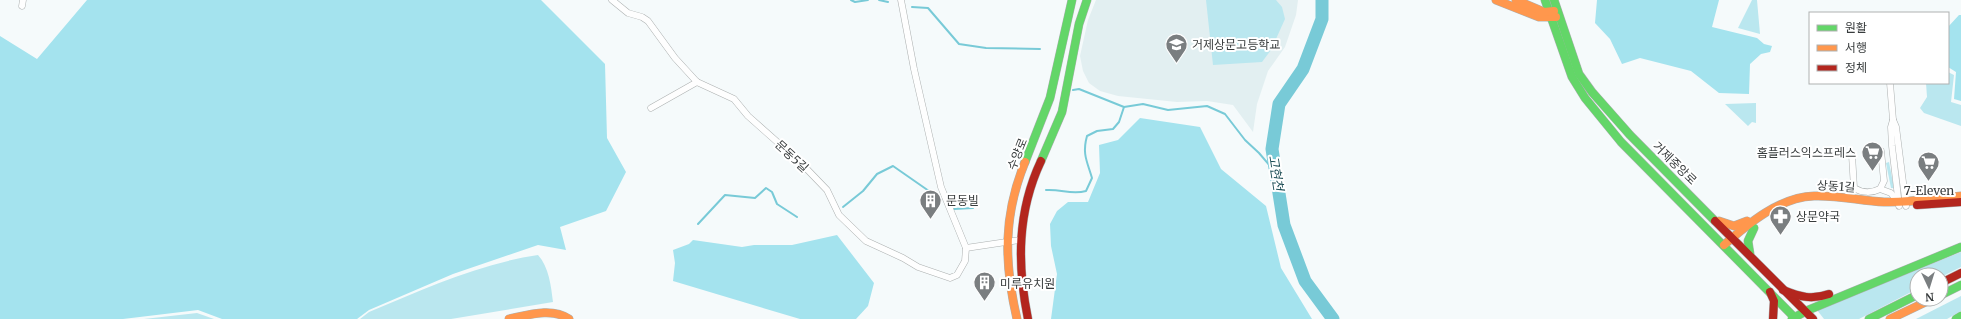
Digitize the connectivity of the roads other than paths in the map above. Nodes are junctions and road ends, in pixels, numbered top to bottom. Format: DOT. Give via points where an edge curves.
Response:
graph roads {
  1 [pos="612,0"];
  2 [pos="901,0"];
  3 [pos="1072,0"];
  4 [pos="1087,0"];
  5 [pos="1496,0"];
  6 [pos="1516,0"];
  7 [pos="1544,0"];
  8 [pos="1554,0"];
  9 [pos="1533,11"];
  10 [pos="1554,14"];
  11 [pos="1559,40"];
  12 [pos="697,82"];
  13 [pos="1890,84"];
  14 [pos="651,108"];
  15 [pos="1881,151"];
  16 [pos="1852,155"];
  17 [pos="1880,190"];
  18 [pos="1961,196"];
  19 [pos="1961,202"];
  20 [pos="1901,203"];
  21 [pos="1771,212"];
  22 [pos="1717,220"];
  23 [pos="1754,228"];
  24 [pos="1735,239"];
  25 [pos="1020,240"];
  26 [pos="1007,241"];
  27 [pos="1726,247"];
  28 [pos="1961,247"];
  29 [pos="966,248"];
  30 [pos="1753,258"];
  31 [pos="1893,274"];
  32 [pos="1961,274"];
  33 [pos="1949,279"];
  34 [pos="1961,285"];
  35 [pos="1783,290"];
  36 [pos="1949,290"];
  37 [pos="1770,292"];
  38 [pos="1909,299"];
  39 [pos="1915,307"];
  40 [pos="1806,312"];
  41 [pos="1961,316"];
  42 [pos="509,319"];
  43 [pos="568,319"];
  44 [pos="1017,319"];
  45 [pos="1028,319"];
  46 [pos="1773,319"];
  47 [pos="1794,319"];
  48 [pos="1813,319"];
  49 [pos="1869,319"];
  50 [pos="1890,319"];
  51 [pos="1956,319"];
  1 -- 12 [label="street, 문동5길" via="628,13 648,21 674,58"];
  2 -- 29 [label="street" via="941,187"];
  3 -- 26 [label="main road, 수양로" via="1044,120 1017,185 1010,212"];
  4 -- 25 [label="main road" via="1059,121 1030,187"];
  5 -- 9 [label="main road"];
  6 -- 9 [label="main road"];
  7 -- 9 [label="main road" via="1540,7"];
  7 -- 10 [label="main road, 거제중앙로"];
  8 -- 10 [label="main road, 거제중앙로"];
  9 -- 10 [label="main road"];
  9 -- 11 [label="main road" via="1549,25"];
  10 -- 11 [label="main road, 거제중앙로"];
  10 -- 22 [label="main road, 거제중앙로" via="1579,74 1592,92 1630,135"];
  11 -- 27 [label="main road, 거제중앙로" via="1572,77 1584,98 1621,142"];
  12 -- 14 [label="street"];
  12 -- 29 [label="street, 문동5길" via="734,99 748,116 827,190 839,215 866,241 918,267 950,278 957,276 965,261"];
  13 -- 20 [label="street"];
  15 -- 17 [label="street" via="1884,181"];
  16 -- 17 [label="street" via="1854,188 1860,192"];
  17 -- 20 [label="street" via="1891,193"];
  18 -- 20 [label="main road, 상동1길"];
  19 -- 20 [label="main road, 상동1길"];
  20 -- 21 [label="main road, 상동1길" via="1811,196 1798,198"];
  20 -- 23 [label="main road, 상동1길" via="1885,207 1826,200 1798,202"];
  21 -- 22 [label="main road" via="1760,213 1736,226"];
  21 -- 24 [label="main road, 상동1길"];
  22 -- 24 [label="main road, 거제중앙로"];
  23 -- 24 [label="main road, 상동1길"];
  23 -- 30 [label="main road" via="1747,241"];
  24 -- 27 [label="main road, 상동1길"];
  24 -- 30 [label="main road, 거제중앙로"];
  25 -- 26 [label="street"];
  25 -- 45 [label="main road" via="1022,291"];
  26 -- 29 [label="street"];
  26 -- 44 [label="main road, 수양로" via="1009,290"];
  27 -- 37 [label="main road, 거제중앙로"];
  28 -- 31 [label="main road"];
  30 -- 35 [label="main road, 거제중앙로"];
  31 -- 35 [label="main road" via="1859,282 1817,299 1805,299"];
  31 -- 40 [label="main road"];
  32 -- 33 [label="main road"];
  34 -- 36 [label="main road"];
  35 -- 40 [label="main road, 거제중앙로"];
  37 -- 46 [label="main road" via="1774,301"];
  37 -- 47 [label="main road, 거제중앙로"];
  38 -- 49 [label="main road"];
  39 -- 50 [label="main road"];
  40 -- 47 [label="main road"];
  40 -- 48 [label="main road, 거제중앙로"];
  41 -- 51 [label="main road"];
  42 -- 43 [label="main road" via="552,312 561,313"];
}
